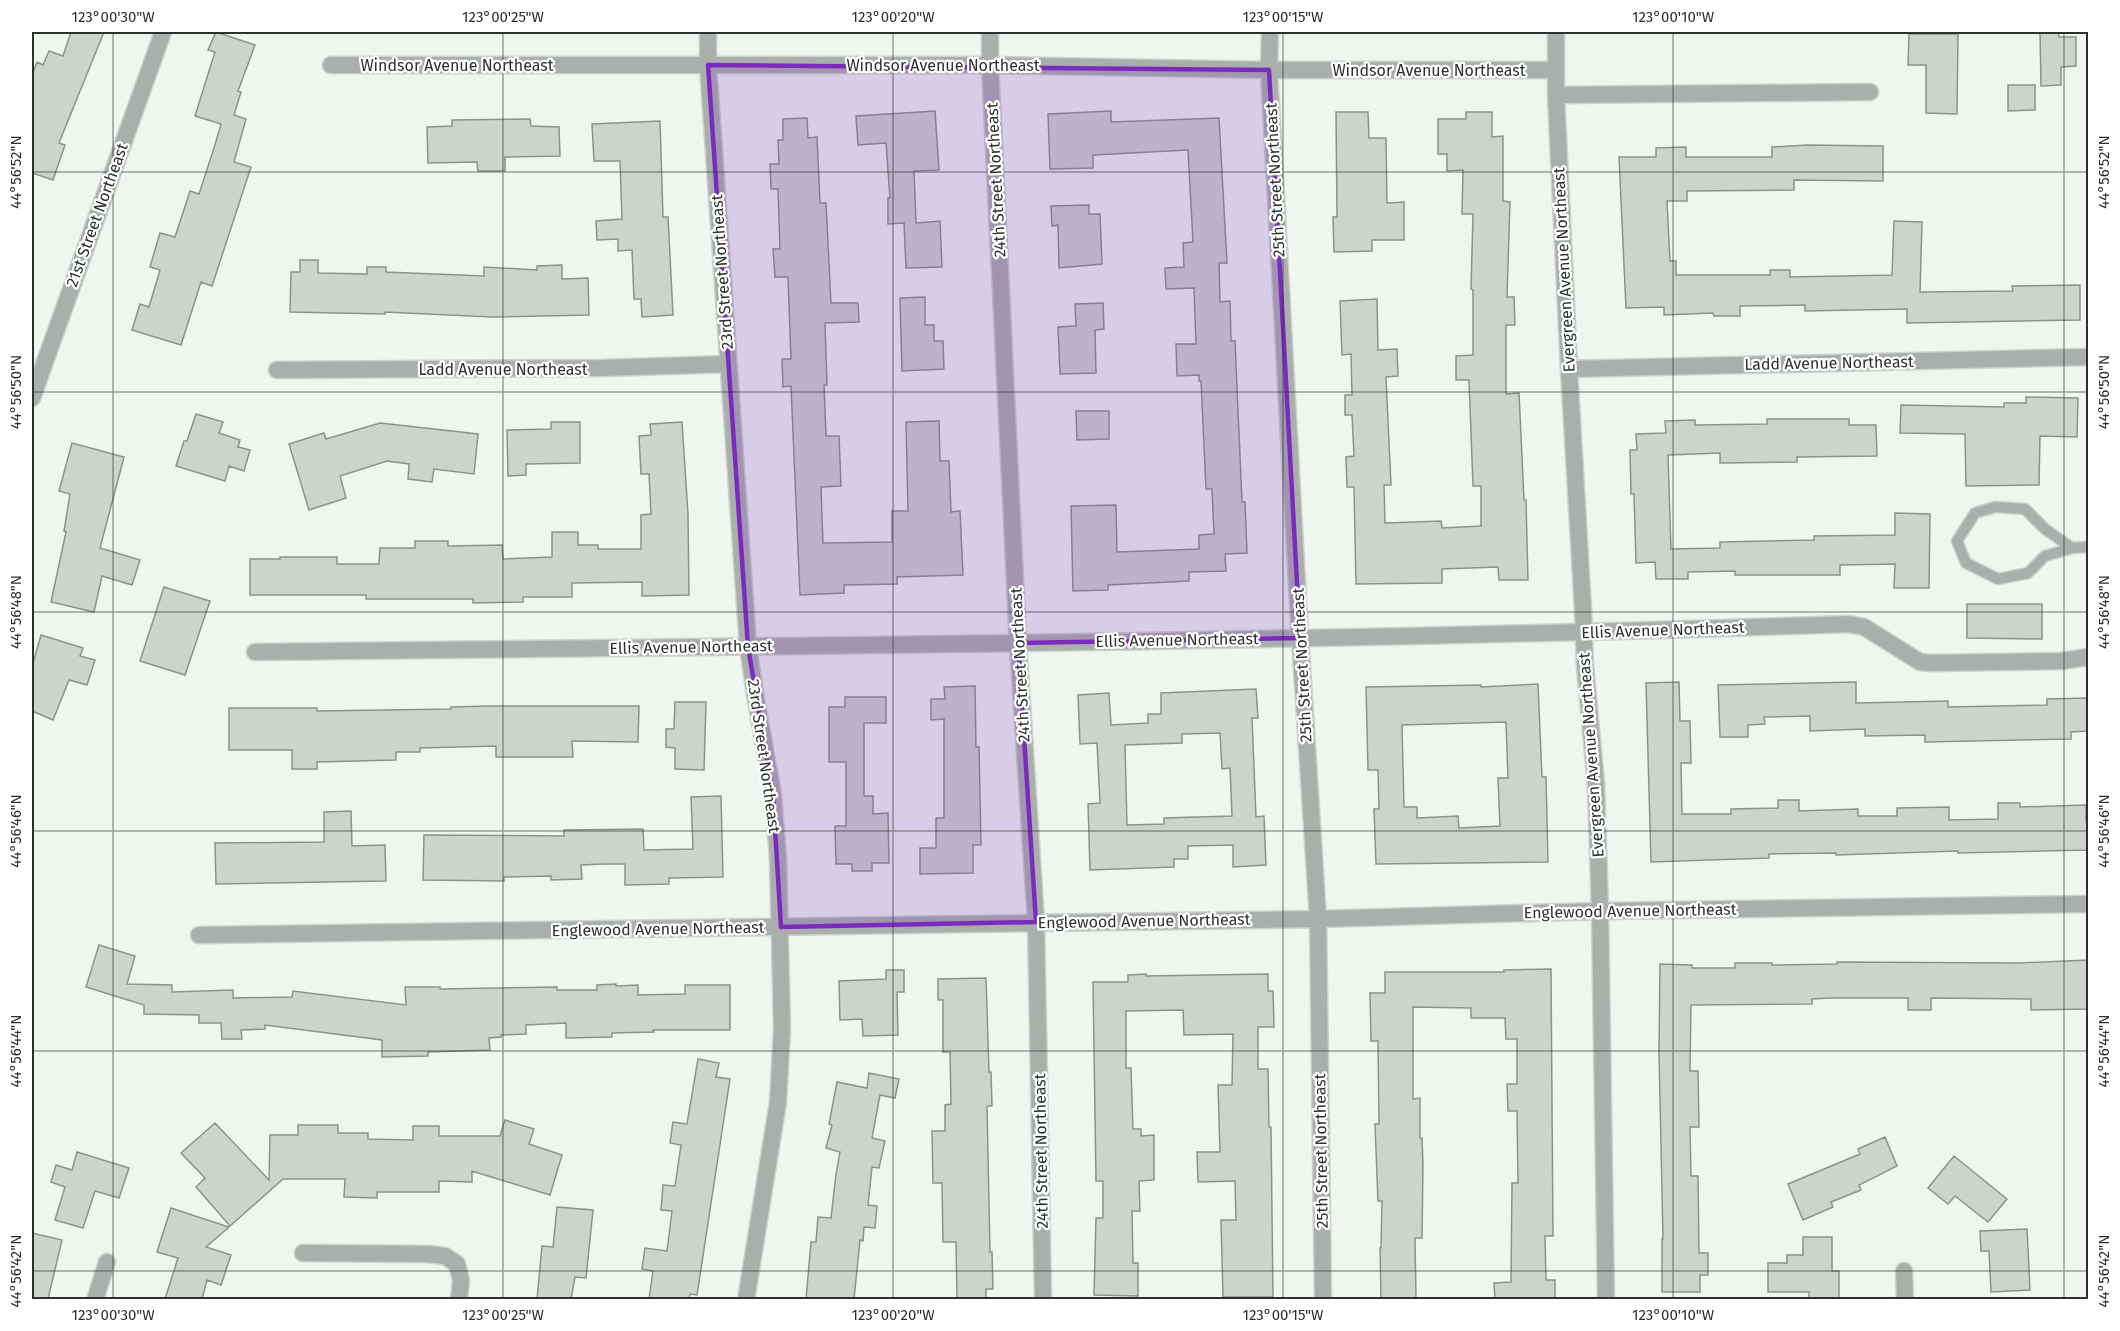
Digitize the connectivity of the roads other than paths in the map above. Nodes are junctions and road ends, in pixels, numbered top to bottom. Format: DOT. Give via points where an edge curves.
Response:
graph roads {
  1 [pos="163,32"];
  2 [pos="708,32"];
  3 [pos="990,32"];
  4 [pos="1270,32"];
  5 [pos="1556,32"];
  6 [pos="331,65"];
  7 [pos="708,65"];
  8 [pos="990,65"];
  9 [pos="1269,69"];
  10 [pos="1555,70"];
  11 [pos="1870,92"];
  12 [pos="1556,95"];
  13 [pos="2088,357"];
  14 [pos="728,364"];
  15 [pos="1569,369"];
  16 [pos="277,370"];
  17 [pos="32,398"];
  18 [pos="2088,547"];
  19 [pos="2072,548"];
  20 [pos="1583,633"];
  21 [pos="1300,638"];
  22 [pos="1018,643"];
  23 [pos="748,647"];
  24 [pos="255,652"];
  25 [pos="2088,657"];
  26 [pos="2088,904"];
  27 [pos="1600,911"];
  28 [pos="1318,919"];
  29 [pos="1036,922"];
  30 [pos="781,927"];
  31 [pos="199,935"];
  32 [pos="303,1253"];
  33 [pos="107,1262"];
  34 [pos="1904,1271"];
  35 [pos="95,1299"];
  36 [pos="459,1299"];
  37 [pos="746,1299"];
  38 [pos="1043,1299"];
  39 [pos="1323,1299"];
  40 [pos="1606,1299"];
  41 [pos="1905,1299"];
  1 -- 17 [label="street, 21st Street Northeast"];
  2 -- 7 [label="street, 23rd Street Northeast"];
  3 -- 8 [label="street, 24th Street Northeast"];
  4 -- 9 [label="street, 25th Street Northeast"];
  5 -- 10 [label="street, Evergreen Avenue Northeast"];
  6 -- 7 [label="street, Windsor Avenue Northeast"];
  7 -- 8 [label="street, Windsor Avenue Northeast"];
  7 -- 14 [label="street, 23rd Street Northeast"];
  8 -- 9 [label="street, Windsor Avenue Northeast"];
  8 -- 22 [label="street, 24th Street Northeast"];
  9 -- 10 [label="street, Windsor Avenue Northeast"];
  9 -- 21 [label="street, 25th Street Northeast"];
  10 -- 12 [label="street, Evergreen Avenue Northeast"];
  11 -- 12 [label="street"];
  12 -- 15 [label="street, Evergreen Avenue Northeast"];
  13 -- 15 [label="street, Ladd Avenue Northeast"];
  14 -- 16 [label="street, Ladd Avenue Northeast"];
  14 -- 23 [label="street, 23rd Street Northeast"];
  15 -- 20 [label="street, Evergreen Avenue Northeast"];
  18 -- 19 [label="lane"];
  19 -- 19 [label="lane" via="2045,556 2028,573 1998,579 1966,563 1957,542 1975,513 1995,507 2015,508 2025,509"];
  20 -- 21 [label="street, Ellis Avenue Northeast"];
  20 -- 25 [label="street, Ellis Avenue Northeast" via="1850,624 1864,627 1920,662 2003,663"];
  20 -- 27 [label="street, Evergreen Avenue Northeast" via="1596,784"];
  21 -- 22 [label="street, Ellis Avenue Northeast"];
  21 -- 28 [label="street, 25th Street Northeast"];
  22 -- 23 [label="street, Ellis Avenue Northeast"];
  22 -- 29 [label="street, 24th Street Northeast"];
  23 -- 24 [label="street, Ellis Avenue Northeast"];
  23 -- 30 [label="street, 23rd Street Northeast" via="773,795"];
  26 -- 27 [label="street, Englewood Avenue Northeast"];
  27 -- 28 [label="street, Englewood Avenue Northeast"];
  27 -- 40 [label="street, Evergreen Avenue Northeast"];
  28 -- 29 [label="street, Englewood Avenue Northeast"];
  28 -- 39 [label="street, 25th Street Northeast"];
  29 -- 30 [label="street, Englewood Avenue Northeast"];
  29 -- 38 [label="street, 24th Street Northeast"];
  30 -- 31 [label="street, Englewood Avenue Northeast"];
  30 -- 37 [label="street, 23rd Street Northeast" via="781,1072"];
  32 -- 36 [label="street" via="445,1256 457,1264 461,1281"];
  33 -- 35 [label="street"];
  34 -- 41 [label="street"];
}
